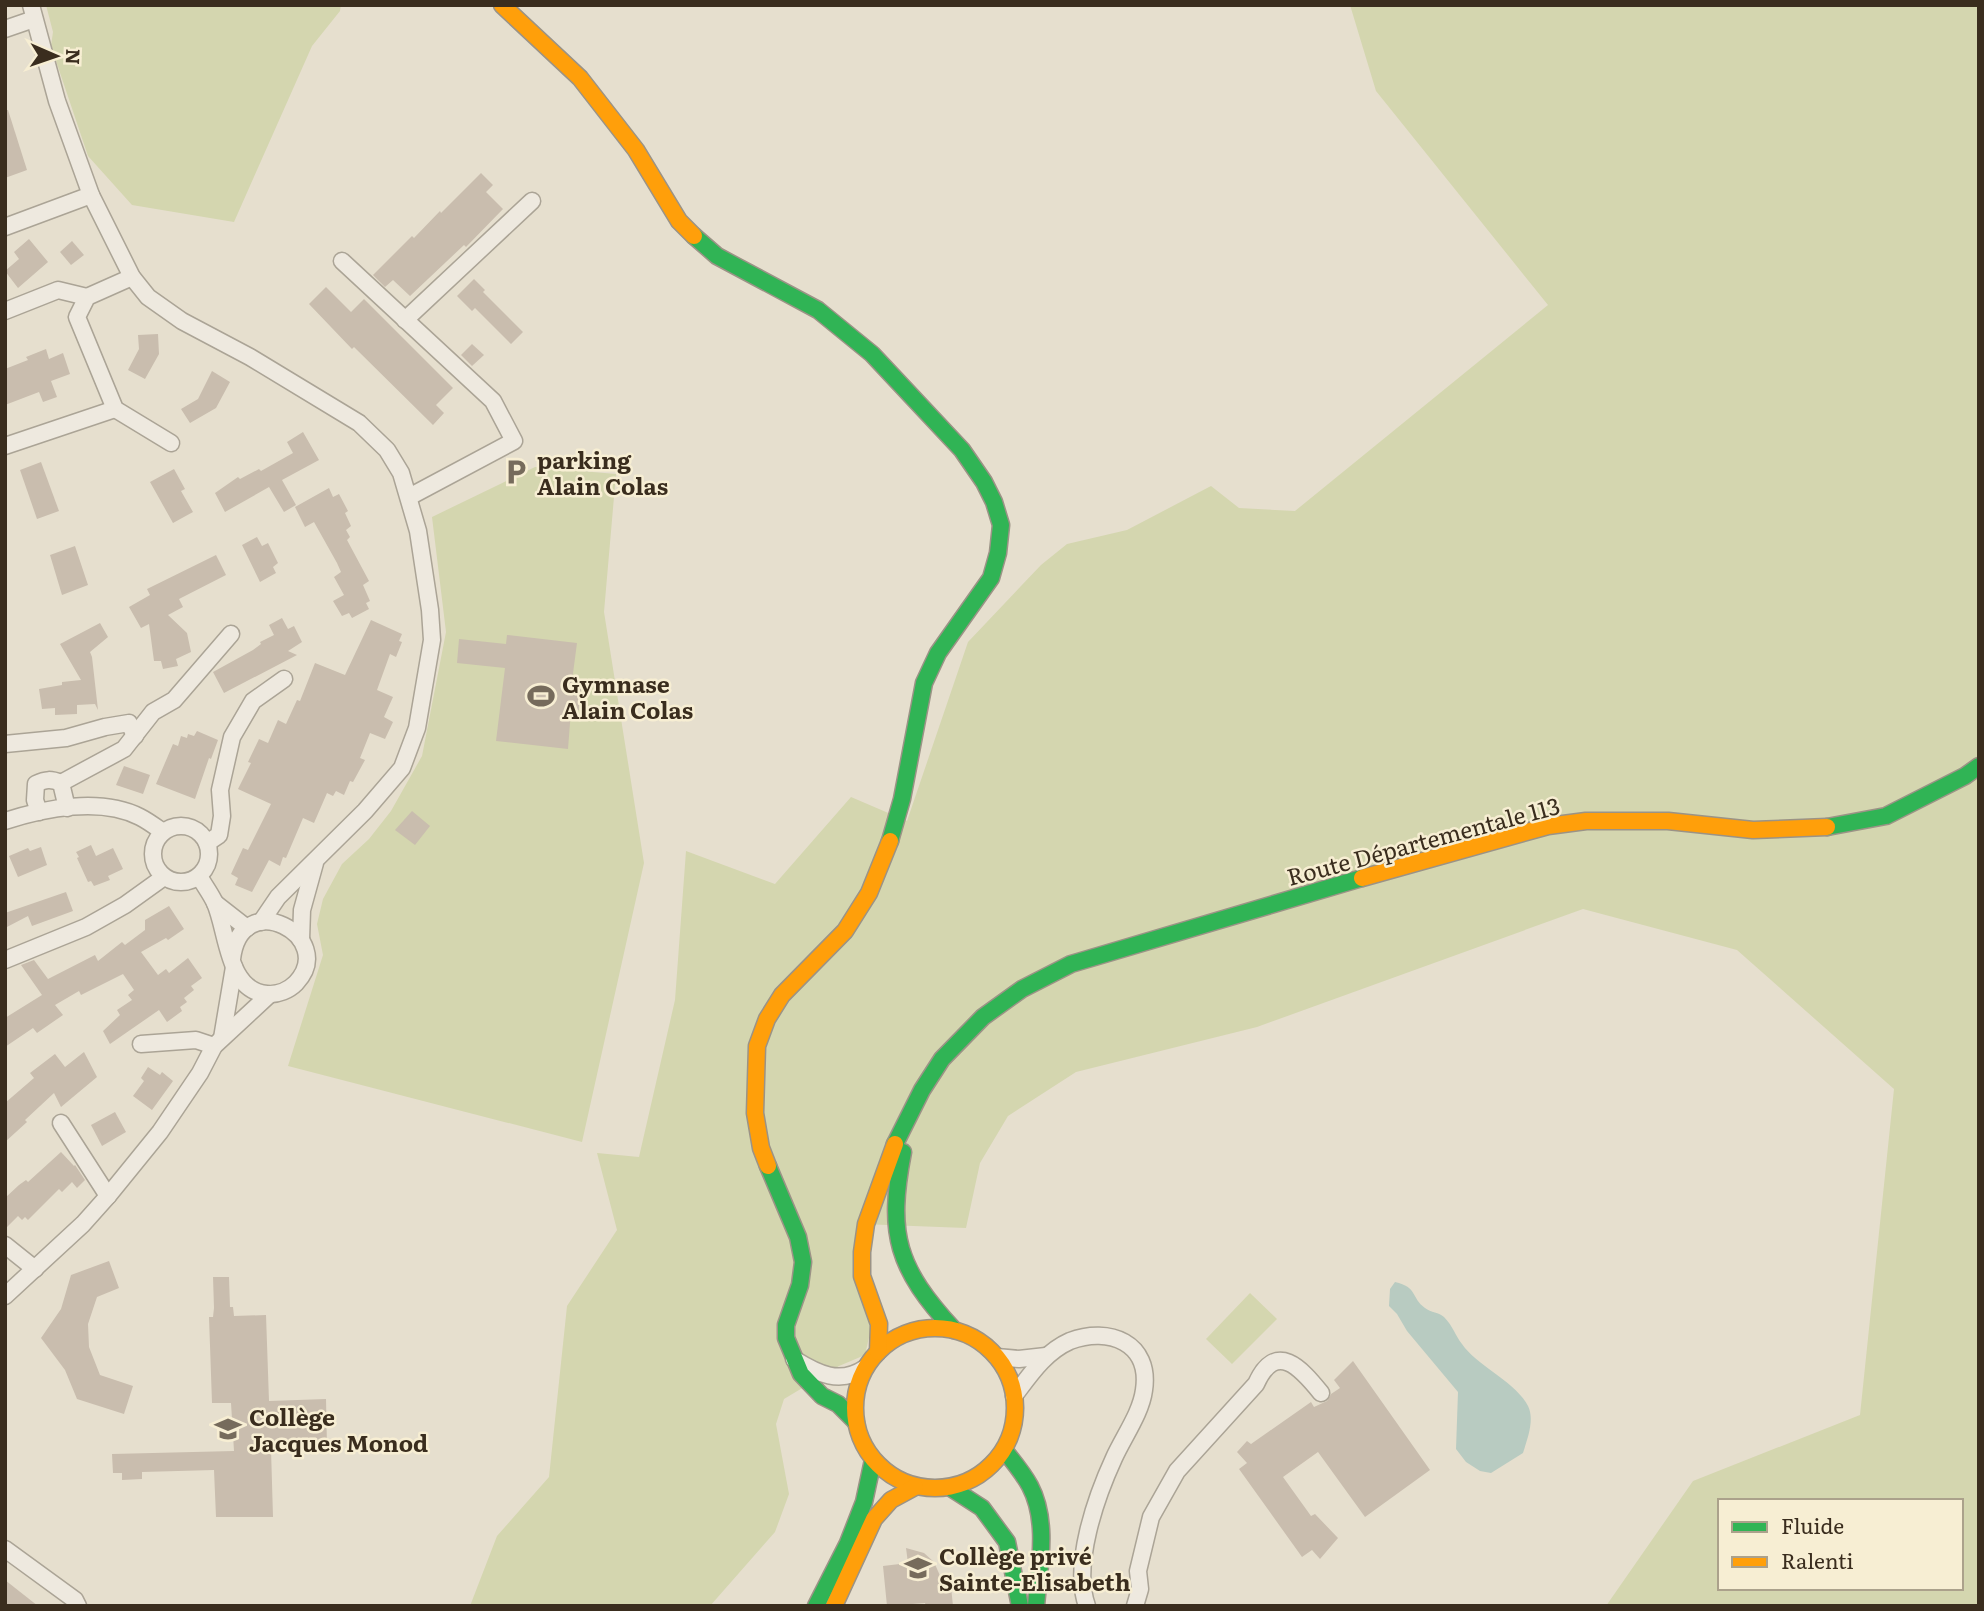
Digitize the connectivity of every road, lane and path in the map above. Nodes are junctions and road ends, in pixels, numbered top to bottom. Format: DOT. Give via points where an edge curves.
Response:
graph roads {
  1 [pos="502,5"];
  2 [pos="33,12"];
  3 [pos="5,29"];
  4 [pos="91,195"];
  5 [pos="532,201"];
  6 [pos="5,228"];
  7 [pos="342,261"];
  8 [pos="132,277"];
  9 [pos="87,297"];
  10 [pos="5,311"];
  11 [pos="405,320"];
  12 [pos="115,409"];
  13 [pos="172,443"];
  14 [pos="5,446"];
  15 [pos="409,497"];
  16 [pos="231,634"];
  17 [pos="284,679"];
  18 [pos="135,736"];
  19 [pos="5,744"];
  20 [pos="1979,766"];
  21 [pos="61,783"];
  22 [pos="67,808"];
  23 [pos="39,812"];
  24 [pos="5,821"];
  25 [pos="163,832"];
  26 [pos="207,843"];
  27 [pos="315,861"];
  28 [pos="199,876"];
  29 [pos="164,877"];
  30 [pos="215,903"];
  31 [pos="254,925"];
  32 [pos="301,940"];
  33 [pos="5,960"];
  34 [pos="233,963"];
  35 [pos="269,995"];
  36 [pos="218,1042"];
  37 [pos="141,1044"];
  38 [pos="922,1090"];
  39 [pos="61,1123"];
  40 [pos="108,1196"];
  41 [pos="5,1245"];
  42 [pos="35,1269"];
  43 [pos="5,1296"];
  44 [pos="954,1330"];
  45 [pos="878,1352"];
  46 [pos="1046,1356"];
  47 [pos="793,1357"];
  48 [pos="997,1357"];
  49 [pos="865,1368"];
  50 [pos="1321,1394"];
  51 [pos="1014,1396"];
  52 [pos="856,1422"];
  53 [pos="1004,1450"];
  54 [pos="873,1460"];
  55 [pos="915,1487"];
  56 [pos="951,1488"];
  57 [pos="5,1549"];
  58 [pos="78,1606"];
  59 [pos="816,1606"];
  60 [pos="834,1606"];
  61 [pos="1020,1606"];
  62 [pos="1036,1606"];
  63 [pos="1087,1606"];
  64 [pos="1135,1606"];
  1 -- 47 [label="main road" via="580,78 636,150 695,239 717,256 818,310 872,355 962,450 984,482 1001,525 990,578 938,653 924,683 902,799 869,893 845,931 782,995 757,1046 755,1113 761,1148 798,1237 803,1262 786,1325"];
  2 -- 3 [label="street"];
  2 -- 4 [label="street" via="57,101"];
  4 -- 6 [label="street"];
  4 -- 8 [label="street"];
  5 -- 11 [label="street"];
  7 -- 11 [label="street"];
  8 -- 9 [label="street"];
  8 -- 15 [label="street" via="148,297 182,321 359,423 387,450"];
  9 -- 10 [label="street" via="58,290"];
  9 -- 12 [label="street" via="77,317"];
  11 -- 15 [label="street" via="493,401 514,441"];
  12 -- 13 [label="street"];
  12 -- 14 [label="street"];
  15 -- 27 [label="street" via="432,640 417,728 402,768"];
  16 -- 18 [label="street" via="174,700 153,712"];
  17 -- 26 [label="street" via="253,701 232,737 220,790 219,835"];
  18 -- 19 [label="street" via="129,723 66,738"];
  18 -- 21 [label="street" via="124,749"];
  20 -- 38 [label="main road, Route Départementale 113" via="1886,816 1818,830 1753,830 1668,821 1548,826 1071,964 1022,989 983,1017 942,1059"];
  21 -- 22 [label="street"];
  21 -- 23 [label="street" via="52,779 36,784"];
  22 -- 23 [label="street"];
  22 -- 25 [label="street" via="116,809 139,816"];
  23 -- 24 [label="street"];
  25 -- 26 [label="street" via="188,827"];
  25 -- 29 [label="street" via="153,855"];
  26 -- 28 [label="street" via="208,861"];
  27 -- 31 [label="street"];
  27 -- 32 [label="street" via="302,910"];
  28 -- 29 [label="street" via="182,882"];
  28 -- 30 [label="street"];
  29 -- 33 [label="street" via="86,927"];
  30 -- 31 [label="street"];
  30 -- 34 [label="street"];
  31 -- 32 [label="street" via="284,924"];
  31 -- 34 [label="street" via="239,937"];
  32 -- 35 [label="street" via="306,961 298,981"];
  34 -- 35 [label="street" via="247,987"];
  34 -- 36 [label="street"];
  35 -- 36 [label="street"];
  36 -- 37 [label="street"];
  36 -- 40 [label="street" via="160,1132"];
  38 -- 44 [label="main road, Route Départementale 113" via="898,1174 896,1236 916,1288"];
  38 -- 45 [label="main road, Route Départementale 113" via="890,1154 866,1224 862,1276 879,1324"];
  39 -- 40 [label="street"];
  40 -- 42 [label="street"];
  41 -- 42 [label="street"];
  42 -- 43 [label="street"];
  44 -- 45 [label="main road" via="913,1331"];
  44 -- 48 [label="main road" via="977,1340"];
  45 -- 49 [label="main road"];
  46 -- 48 [label="street"];
  46 -- 51 [label="street"];
  46 -- 63 [label="street" via="1078,1338 1119,1337 1136,1351 1144,1367 1144,1391 1113,1461 1083,1550 1081,1581"];
  47 -- 49 [label="street" via="834,1377 855,1375"];
  47 -- 52 [label="main road" via="815,1390"];
  48 -- 51 [label="main road"];
  49 -- 52 [label="main road" via="858,1385"];
  50 -- 64 [label="street" via="1303,1370 1288,1361 1262,1371 1256,1384 1177,1471 1151,1517"];
  51 -- 53 [label="main road" via="1014,1424"];
  52 -- 54 [label="main road"];
  53 -- 56 [label="main road" via="981,1474"];
  53 -- 62 [label="main road" via="1036,1500 1040,1541"];
  54 -- 55 [label="main road" via="892,1477"];
  54 -- 59 [label="main road" via="848,1543"];
  55 -- 56 [label="main road"];
  55 -- 60 [label="main road" via="883,1506 874,1519"];
  56 -- 61 [label="main road" via="982,1508 1007,1542"];
  57 -- 58 [label="street"];
}
